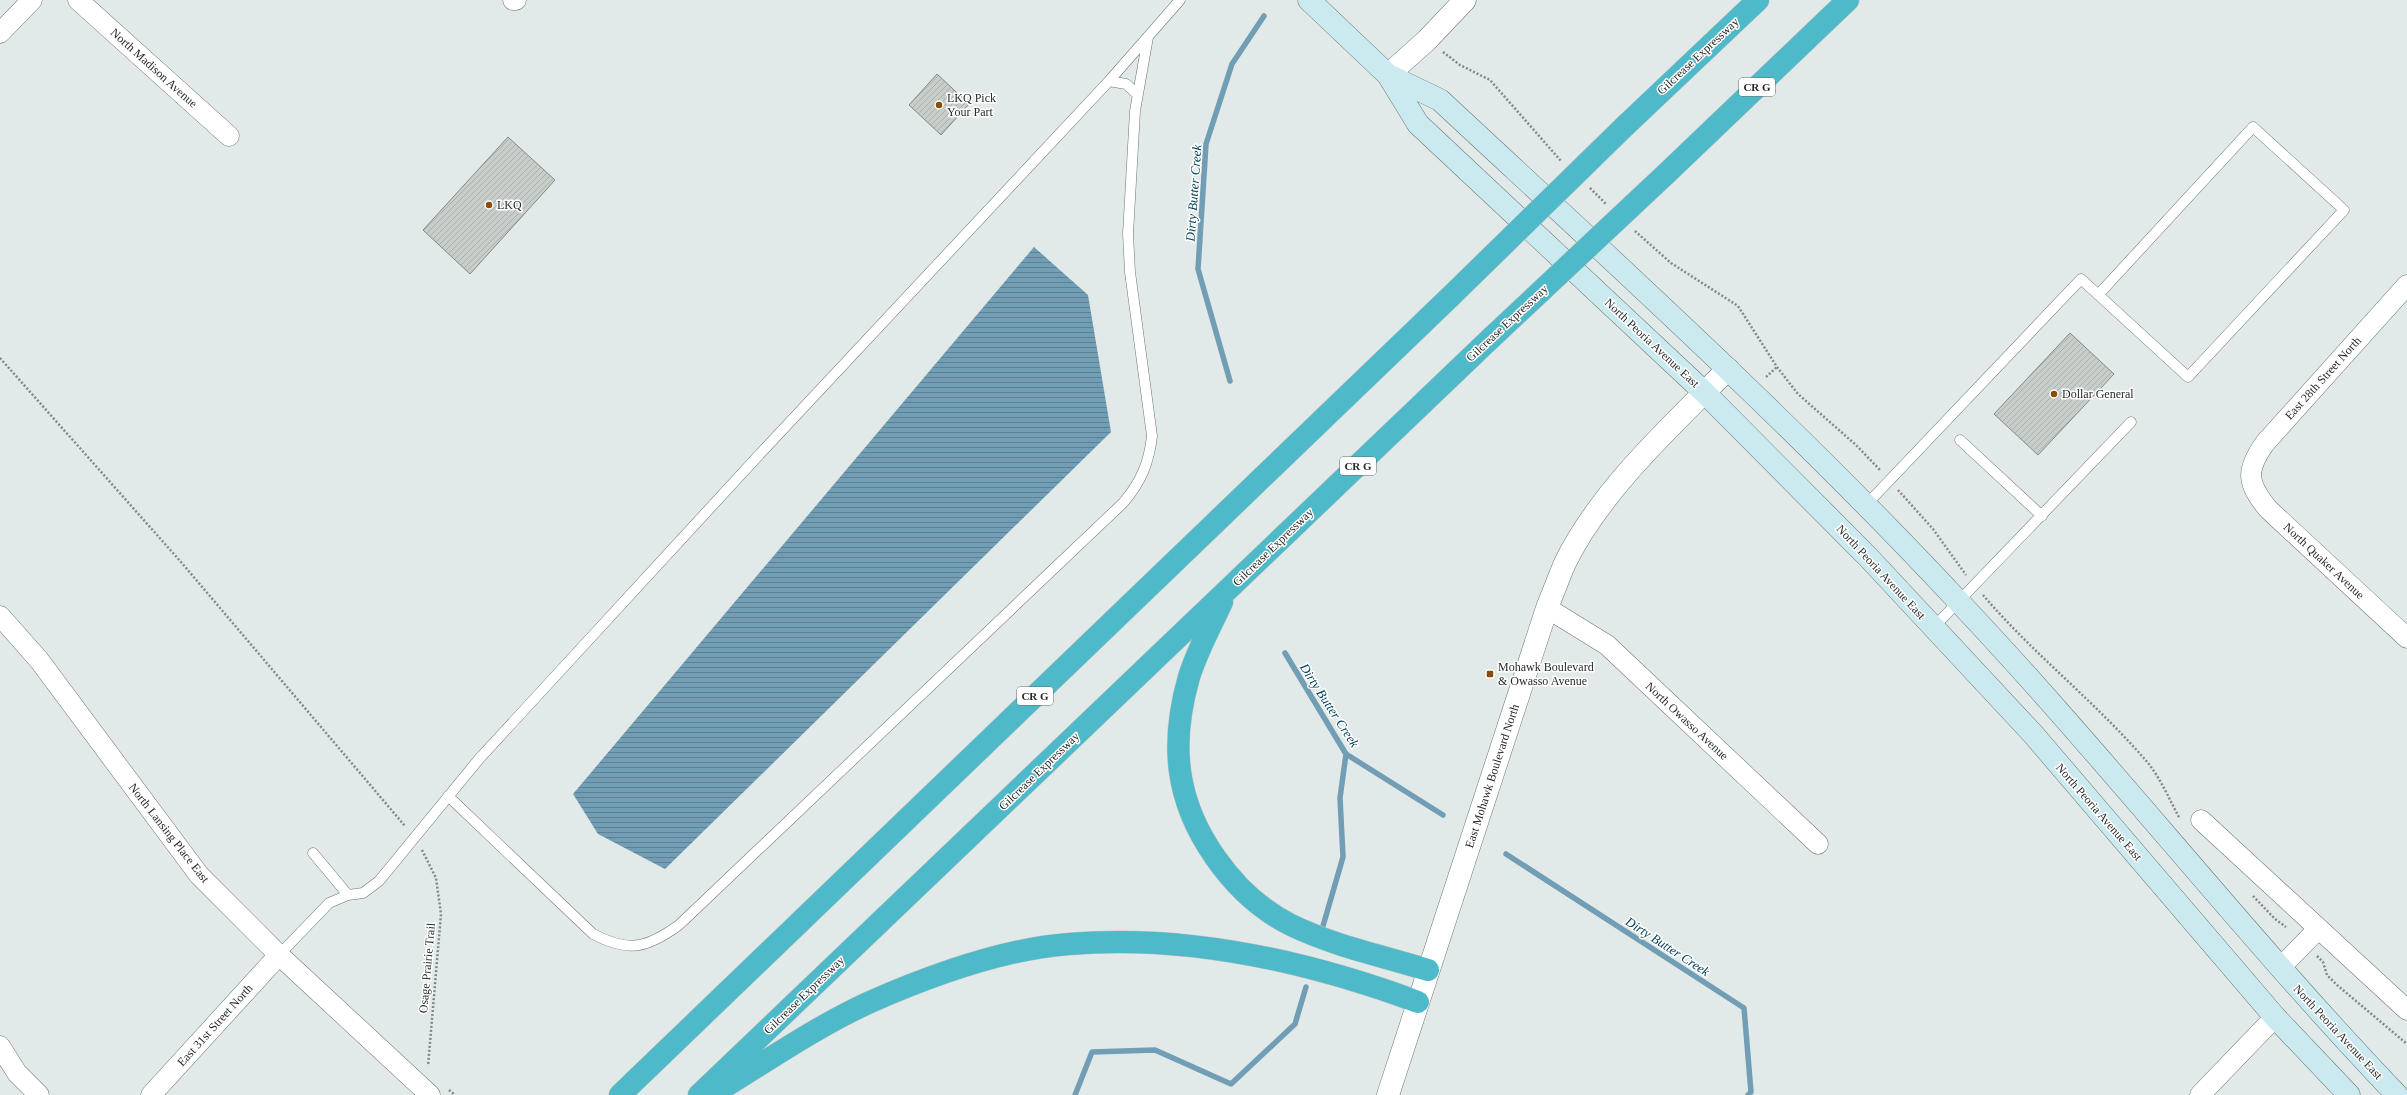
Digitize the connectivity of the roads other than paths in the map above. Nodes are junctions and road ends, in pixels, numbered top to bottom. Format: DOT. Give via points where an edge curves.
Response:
graph roads {
  1 [pos="32,0"];
  2 [pos="78,0"];
  3 [pos="513,0"];
  4 [pos="516,0"];
  5 [pos="1180,0"];
  6 [pos="1309,0"];
  7 [pos="1465,0"];
  8 [pos="1758,0"];
  9 [pos="1848,0"];
  10 [pos="0,33"];
  11 [pos="1148,37"];
  12 [pos="1388,75"];
  13 [pos="1110,81"];
  14 [pos="1137,94"];
  15 [pos="229,136"];
  16 [pos="2407,285"];
  17 [pos="2098,295"];
  18 [pos="1728,369"];
  19 [pos="1704,392"];
  20 [pos="2130,422"];
  21 [pos="1960,440"];
  22 [pos="2250,476"];
  23 [pos="1866,505"];
  24 [pos="2042,516"];
  25 [pos="1225,593"];
  26 [pos="1960,602"];
  27 [pos="1547,608"];
  28 [pos="0,616"];
  29 [pos="1933,628"];
  30 [pos="2407,638"];
  31 [pos="448,796"];
  32 [pos="2201,820"];
  33 [pos="1818,844"];
  34 [pos="313,853"];
  35 [pos="348,895"];
  36 [pos="2318,929"];
  37 [pos="279,955"];
  38 [pos="2280,968"];
  39 [pos="1428,970"];
  40 [pos="1418,1002"];
  41 [pos="2407,1010"];
  42 [pos="2275,1017"];
  43 [pos="0,1046"];
  44 [pos="437,1090"];
  45 [pos="39,1095"];
  46 [pos="151,1095"];
  47 [pos="620,1095"];
  48 [pos="699,1095"];
  49 [pos="712,1095"];
  50 [pos="1388,1095"];
  51 [pos="2200,1095"];
  52 [pos="2349,1095"];
  53 [pos="2397,1095"];
  1 -- 10 [label="street"];
  2 -- 15 [label="street, North Madison Avenue"];
  3 -- 4 [label="street"];
  5 -- 11 [label="lane"];
  6 -- 12 [label="main road, North Peoria Avenue East"];
  7 -- 12 [label="street" via="1427,40"];
  8 -- 47 [label="highway, Gilcrease Expressway / CR G, bridge"];
  9 -- 25 [label="highway, Gilcrease Expressway / CR G, bridge"];
  11 -- 13 [label="lane"];
  11 -- 14 [label="lane"];
  12 -- 18 [label="main road, North Peoria Avenue East" via="1440,100"];
  12 -- 19 [label="main road, North Peoria Avenue East" via="1418,124"];
  13 -- 14 [label="lane" via="1126,84"];
  13 -- 31 [label="lane" via="747,467"];
  14 -- 31 [label="lane" via="1128,234 1130,272 1152,436 1150,457 1143,474 1123,503 684,920 652,943 629,947 593,934"];
  16 -- 22 [label="street, East 28th Street North" via="2264,443 2255,456"];
  17 -- 17 [label="lane" via="2188,377 2344,210 2253,127"];
  17 -- 23 [label="lane" via="2081,279"];
  18 -- 19 [label="street, East Mohawk Boulevard North"];
  18 -- 23 [label="main road, North Peoria Avenue East"];
  19 -- 27 [label="street, East Mohawk Boulevard North" via="1633,467 1594,516 1566,562"];
  19 -- 29 [label="main road, North Peoria Avenue East" via="1869,558"];
  20 -- 24 [label="lane"];
  21 -- 24 [label="lane"];
  22 -- 30 [label="street, North Quaker Avenue" via="2255,493 2268,509"];
  23 -- 26 [label="main road, North Peoria Avenue East"];
  24 -- 26 [label="lane"];
  25 -- 39 [label="highway" via="1190,675 1180,713 1177,743 1187,806 1200,836 1239,888 1262,909 1292,925 1338,943"];
  25 -- 48 [label="highway, Gilcrease Expressway / CR G"];
  26 -- 29 [label="lane"];
  26 -- 38 [label="main road, North Peoria Avenue East"];
  27 -- 33 [label="street, North Owasso Avenue" via="1606,645"];
  27 -- 39 [label="street, East Mohawk Boulevard North"];
  28 -- 37 [label="street, North Lansing Place East" via="39,660 199,875"];
  29 -- 42 [label="main road, North Peoria Avenue East" via="2033,734"];
  31 -- 35 [label="lane" via="379,881 363,893"];
  32 -- 36 [label="street"];
  34 -- 35 [label="lane"];
  35 -- 37 [label="lane" via="329,904"];
  36 -- 38 [label="street"];
  36 -- 41 [label="street"];
  37 -- 44 [label="street, North Lansing Place East"];
  37 -- 46 [label="street, East 31st Street North"];
  38 -- 53 [label="main road, North Peoria Avenue East"];
  39 -- 40 [label="street, East Mohawk Boulevard North"];
  40 -- 49 [label="highway" via="1305,966 1260,956 1129,942 1067,944 998,957 921,981 867,1004 818,1030"];
  40 -- 50 [label="street, East Mohawk Boulevard North"];
  42 -- 51 [label="street"];
  42 -- 52 [label="main road, North Peoria Avenue East"];
  43 -- 45 [label="street" via="17,1073"];
}
